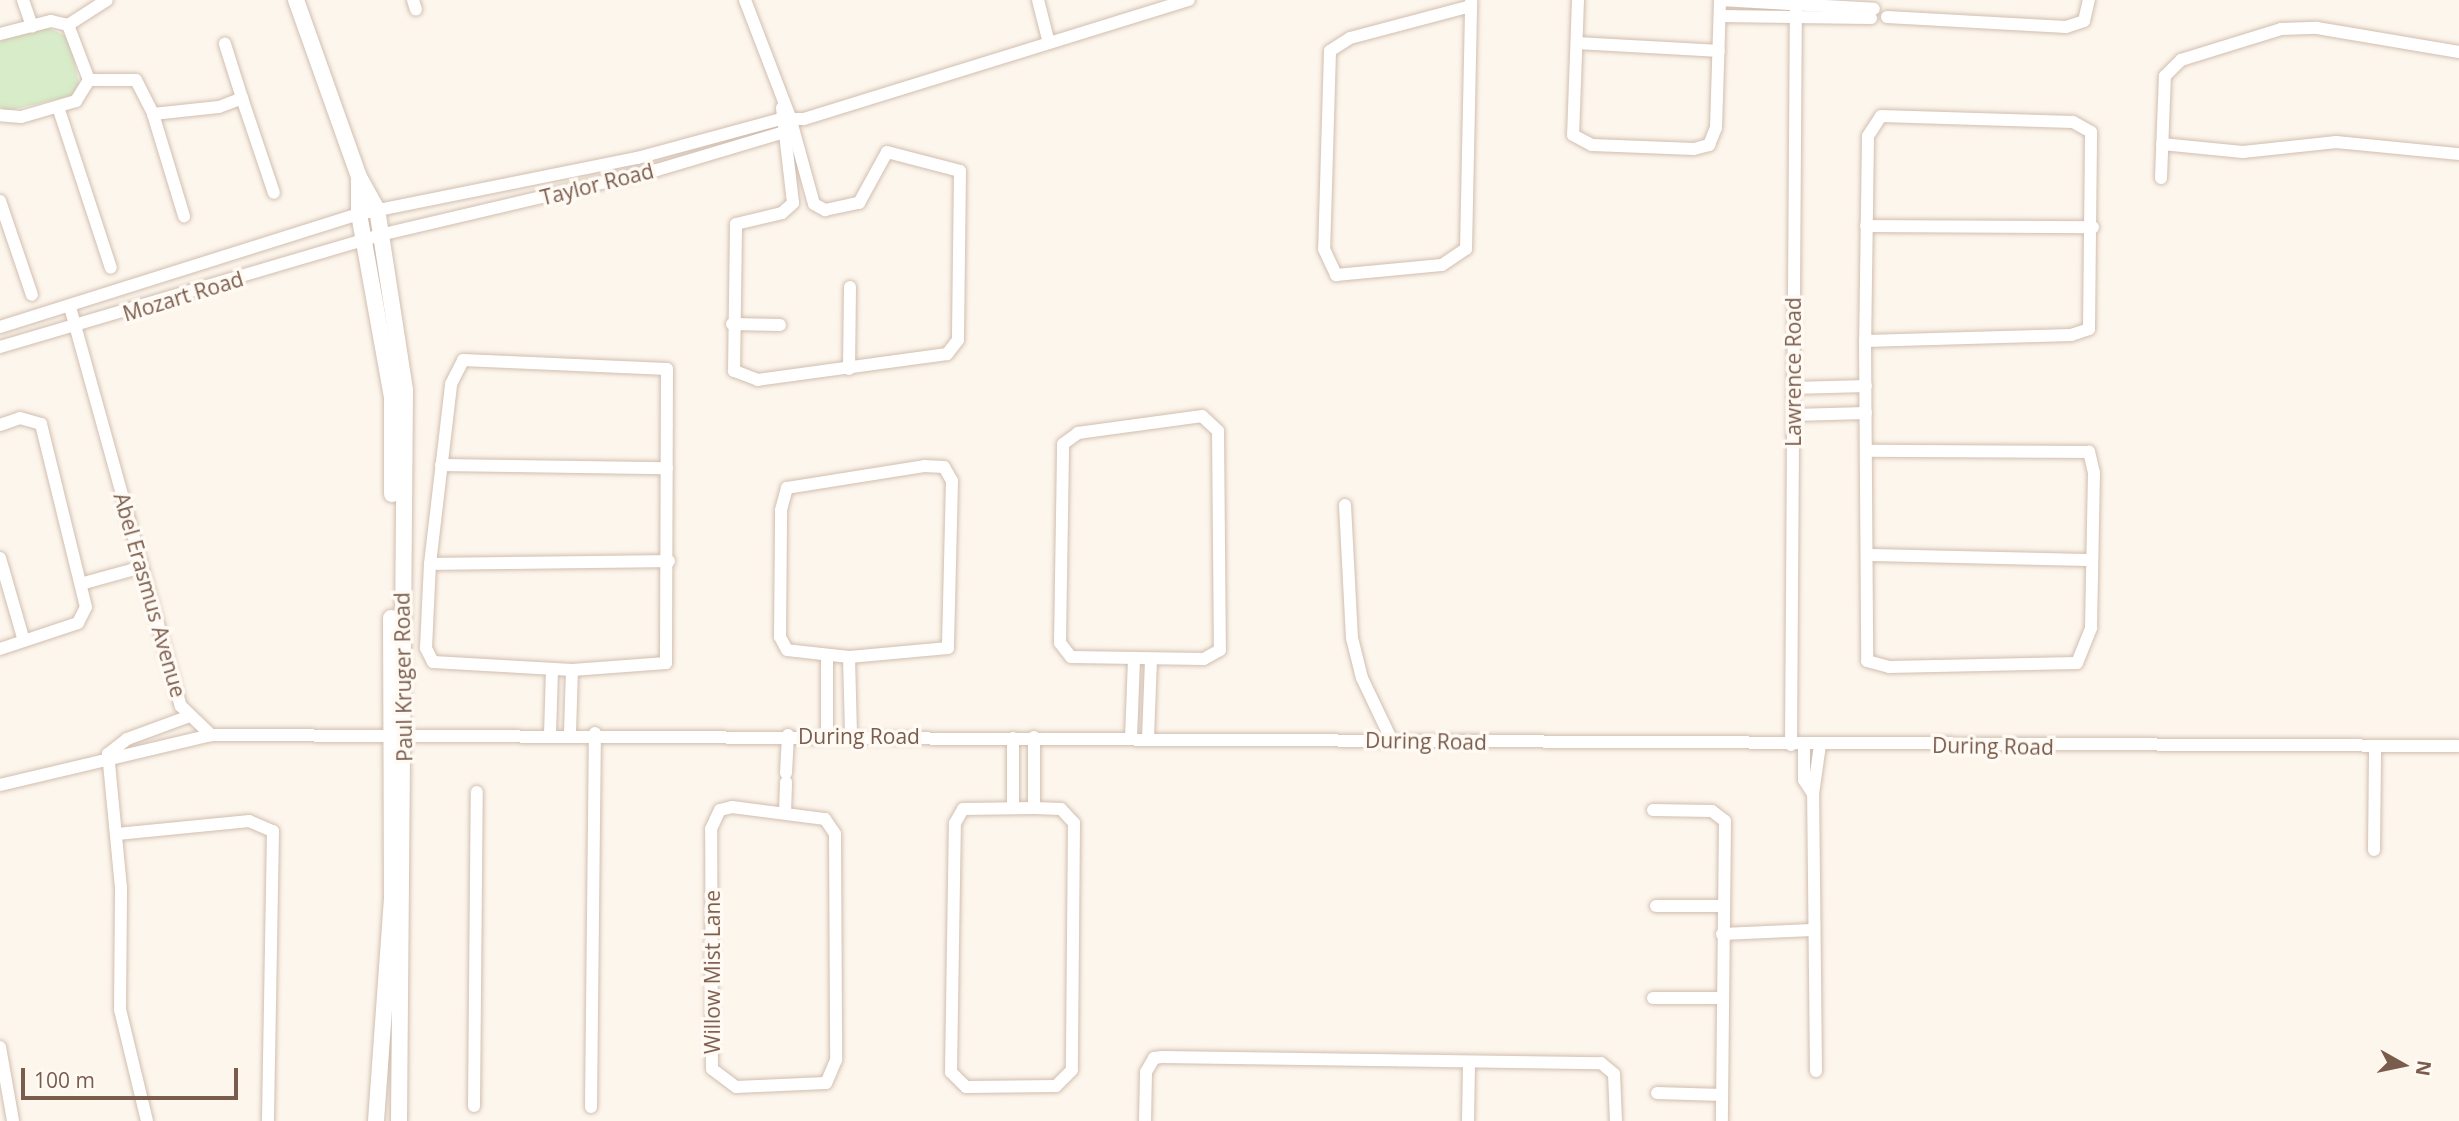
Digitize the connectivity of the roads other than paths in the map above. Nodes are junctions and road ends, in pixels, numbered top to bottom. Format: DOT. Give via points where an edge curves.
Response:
graph roads {
  1 [pos="23,0"];
  2 [pos="107,0"];
  3 [pos="296,0"];
  4 [pos="745,0"];
  5 [pos="1038,0"];
  6 [pos="1189,0"];
  7 [pos="1578,0"];
  8 [pos="1720,0"];
  9 [pos="2089,0"];
  10 [pos="1471,3"];
  11 [pos="1796,6"];
  12 [pos="1877,10"];
  13 [pos="1720,16"];
  14 [pos="68,25"];
  15 [pos="32,26"];
  16 [pos="0,34"];
  17 [pos="1049,43"];
  18 [pos="1578,43"];
  19 [pos="225,44"];
  20 [pos="1718,51"];
  21 [pos="2459,52"];
  22 [pos="89,80"];
  23 [pos="242,98"];
  24 [pos="58,107"];
  25 [pos="153,114"];
  26 [pos="0,115"];
  27 [pos="786,121"];
  28 [pos="2162,144"];
  29 [pos="2459,154"];
  30 [pos="359,177"];
  31 [pos="2161,178"];
  32 [pos="274,193"];
  33 [pos="0,201"];
  34 [pos="377,209"];
  35 [pos="359,214"];
  36 [pos="184,216"];
  37 [pos="1866,226"];
  38 [pos="2093,227"];
  39 [pos="384,234"];
  40 [pos="365,240"];
  41 [pos="111,268"];
  42 [pos="850,287"];
  43 [pos="32,295"];
  44 [pos="70,307"];
  45 [pos="732,324"];
  46 [pos="780,325"];
  47 [pos="0,327"];
  48 [pos="76,329"];
  49 [pos="1865,341"];
  50 [pos="0,346"];
  51 [pos="849,369"];
  52 [pos="1866,386"];
  53 [pos="1793,388"];
  54 [pos="1866,413"];
  55 [pos="1793,415"];
  56 [pos="0,425"];
  57 [pos="1868,452"];
  58 [pos="440,464"];
  59 [pos="667,468"];
  60 [pos="1345,505"];
  61 [pos="1867,555"];
  62 [pos="0,558"];
  63 [pos="2092,560"];
  64 [pos="669,561"];
  65 [pos="430,564"];
  66 [pos="142,568"];
  67 [pos="83,583"];
  68 [pos="23,641"];
  69 [pos="0,649"];
  70 [pos="827,656"];
  71 [pos="849,657"];
  72 [pos="1134,660"];
  73 [pos="1151,660"];
  74 [pos="552,669"];
  75 [pos="572,670"];
  76 [pos="187,717"];
  77 [pos="570,733"];
  78 [pos="595,733"];
  79 [pos="550,734"];
  80 [pos="211,735"];
  81 [pos="788,735"];
  82 [pos="827,735"];
  83 [pos="851,736"];
  84 [pos="1034,737"];
  85 [pos="1013,738"];
  86 [pos="1131,738"];
  87 [pos="1148,738"];
  88 [pos="399,740"];
  89 [pos="1392,741"];
  90 [pos="1798,745"];
  91 [pos="1820,745"];
  92 [pos="2375,746"];
  93 [pos="2459,746"];
  94 [pos="108,754"];
  95 [pos="0,785"];
  96 [pos="477,792"];
  97 [pos="1813,794"];
  98 [pos="1013,808"];
  99 [pos="1034,808"];
  100 [pos="1653,810"];
  101 [pos="785,813"];
  102 [pos="117,834"];
  103 [pos="2374,850"];
  104 [pos="1656,906"];
  105 [pos="1723,906"];
  106 [pos="1812,930"];
  107 [pos="1722,934"];
  108 [pos="1653,998"];
  109 [pos="1721,998"];
  110 [pos="0,1047"];
  111 [pos="1469,1064"];
  112 [pos="1816,1071"];
  113 [pos="1657,1093"];
  114 [pos="1722,1095"];
  115 [pos="474,1105"];
  116 [pos="591,1107"];
  117 [pos="13,1121"];
  118 [pos="147,1121"];
  119 [pos="268,1121"];
  120 [pos="376,1121"];
  121 [pos="399,1121"];
  122 [pos="1145,1121"];
  123 [pos="1468,1121"];
  124 [pos="1616,1121"];
  125 [pos="1722,1121"];
  1 -- 15 [label="street"];
  2 -- 14 [label="street"];
  3 -- 30 [label="street"];
  4 -- 27 [label="street"];
  5 -- 17 [label="street"];
  6 -- 17 [label="street"];
  7 -- 18 [label="street"];
  8 -- 11 [label="street"];
  8 -- 13 [label="street"];
  9 -- 12 [label="street" via="2084,21 2066,27"];
  10 -- 10 [label="street" via="1350,38 1330,51 1324,249 1336,275 1442,265 1466,250"];
  11 -- 12 [label="street"];
  11 -- 13 [label="street"];
  11 -- 53 [label="street, Lawrence Road"];
  13 -- 20 [label="street"];
  14 -- 15 [label="street"];
  14 -- 22 [label="street"];
  15 -- 16 [label="street"];
  17 -- 27 [label="street"];
  18 -- 20 [label="street"];
  18 -- 20 [label="street" via="1573,135 1592,145 1709,145 1716,128"];
  19 -- 23 [label="street"];
  21 -- 28 [label="street" via="2317,27 2245,39 2167,69"];
  22 -- 24 [label="street" via="84,95"];
  22 -- 25 [label="street" via="136,80"];
  23 -- 25 [label="street"];
  23 -- 32 [label="street"];
  24 -- 26 [label="street"];
  24 -- 41 [label="street"];
  25 -- 36 [label="street"];
  27 -- 34 [label="street, Taylor Road" via="637,158"];
  27 -- 39 [label="street, Taylor Road" via="657,170"];
  27 -- 45 [label="street" via="793,202 782,213 736,224"];
  27 -- 51 [label="street" via="810,199 825,210 859,204 887,152 947,164 962,178 955,348 936,357"];
  28 -- 29 [label="street" via="2243,152 2336,142"];
  28 -- 31 [label="street"];
  30 -- 34 [label="street, Paul Kruger Road"];
  30 -- 35 [label="street, Paul Kruger Road"];
  33 -- 43 [label="street"];
  34 -- 35 [label="street, Taylor Road"];
  34 -- 39 [label="street, Paul Kruger Road"];
  35 -- 40 [label="street, Paul Kruger Road"];
  35 -- 44 [label="street, Mozart Road"];
  37 -- 38 [label="street"];
  37 -- 38 [label="street" via="1868,127 1881,116 2080,124 2094,142"];
  37 -- 49 [label="street"];
  38 -- 49 [label="street" via="2093,317 2082,333"];
  39 -- 40 [label="street, Taylor Road"];
  39 -- 88 [label="street, Paul Kruger Road" via="405,390"];
  40 -- 48 [label="street, Mozart Road"];
  40 -- 88 [label="street, Paul Kruger Road" via="392,397"];
  42 -- 51 [label="street"];
  44 -- 47 [label="street, Mozart Road"];
  44 -- 48 [label="street, Abel Erasmus Avenue"];
  45 -- 46 [label="street"];
  45 -- 51 [label="street" via="732,364 744,380"];
  48 -- 50 [label="street, Mozart Road"];
  48 -- 66 [label="street, Abel Erasmus Avenue"];
  49 -- 52 [label="street"];
  52 -- 53 [label="street"];
  52 -- 54 [label="street"];
  53 -- 55 [label="street, Lawrence Road"];
  54 -- 55 [label="street"];
  54 -- 57 [label="street"];
  55 -- 90 [label="street, Lawrence Road"];
  56 -- 67 [label="street" via="20,418 41,424"];
  57 -- 61 [label="street"];
  57 -- 63 [label="street" via="2083,448 2094,463"];
  58 -- 59 [label="street"];
  58 -- 59 [label="street" via="453,373 471,359 664,366"];
  58 -- 65 [label="street"];
  59 -- 64 [label="street"];
  60 -- 89 [label="street" via="1353,648"];
  61 -- 63 [label="street"];
  61 -- 63 [label="street" via="1866,657 1877,667 2077,663 2090,640"];
  62 -- 68 [label="street"];
  64 -- 65 [label="street"];
  64 -- 75 [label="street" via="666,663"];
  65 -- 74 [label="street" via="426,648 433,662"];
  66 -- 67 [label="street"];
  66 -- 76 [label="street, Abel Erasmus Avenue"];
  67 -- 68 [label="street" via="86,607 78,623"];
  68 -- 69 [label="street"];
  70 -- 71 [label="street"];
  70 -- 71 [label="street" via="792,652 780,637 781,510 787,488 797,482 944,467 951,481 948,648"];
  70 -- 82 [label="street"];
  71 -- 83 [label="street"];
  72 -- 73 [label="street"];
  72 -- 73 [label="street" via="1077,659 1060,643 1061,450 1077,433 1202,416 1218,432 1222,643 1211,658"];
  72 -- 86 [label="street"];
  73 -- 87 [label="street"];
  74 -- 75 [label="street"];
  74 -- 79 [label="street"];
  75 -- 77 [label="street"];
  76 -- 80 [label="street, Abel Erasmus Avenue"];
  76 -- 94 [label="street" via="127,739"];
  77 -- 78 [label="street, During Road"];
  77 -- 79 [label="street, During Road"];
  78 -- 81 [label="street, During Road"];
  78 -- 116 [label="street"];
  79 -- 88 [label="street, During Road"];
  80 -- 88 [label="street"];
  80 -- 94 [label="street" via="129,756"];
  81 -- 82 [label="street, During Road"];
  81 -- 101 [label="street"];
  82 -- 83 [label="street, During Road"];
  83 -- 85 [label="street, During Road"];
  84 -- 85 [label="street, During Road"];
  84 -- 86 [label="street, During Road"];
  84 -- 99 [label="street"];
  85 -- 98 [label="street"];
  86 -- 87 [label="street, During Road"];
  87 -- 89 [label="street, During Road"];
  88 -- 120 [label="street, Paul Kruger Road"];
  88 -- 121 [label="street, Paul Kruger Road"];
  89 -- 90 [label="street, During Road"];
  90 -- 91 [label="street, During Road"];
  90 -- 97 [label="street, Lawrence Road" via="1804,780"];
  91 -- 92 [label="street, During Road"];
  91 -- 97 [label="street"];
  92 -- 93 [label="street, During Road"];
  92 -- 103 [label="street"];
  94 -- 95 [label="street"];
  94 -- 102 [label="street"];
  96 -- 115 [label="street"];
  97 -- 106 [label="street"];
  98 -- 99 [label="street"];
  98 -- 99 [label="street" via="963,809 955,823 951,1072 966,1087 1056,1086 1072,1070 1074,823 1061,809"];
  100 -- 105 [label="street" via="1712,811 1723,817"];
  101 -- 101 [label="street, Willow Mist Lane" via="825,818 835,834 834,1071 818,1085 736,1087 712,1069 712,822 727,807"];
  102 -- 118 [label="street" via="120,1009"];
  102 -- 119 [label="street" via="248,821 273,831"];
  104 -- 105 [label="street"];
  105 -- 107 [label="street"];
  106 -- 107 [label="street"];
  106 -- 112 [label="street"];
  107 -- 109 [label="street"];
  108 -- 109 [label="street"];
  109 -- 114 [label="street"];
  110 -- 117 [label="street"];
  111 -- 122 [label="street" via="1154,1058 1146,1072"];
  111 -- 123 [label="street"];
  111 -- 124 [label="street" via="1607,1065 1614,1074"];
  113 -- 114 [label="street"];
  114 -- 125 [label="street"];
}
